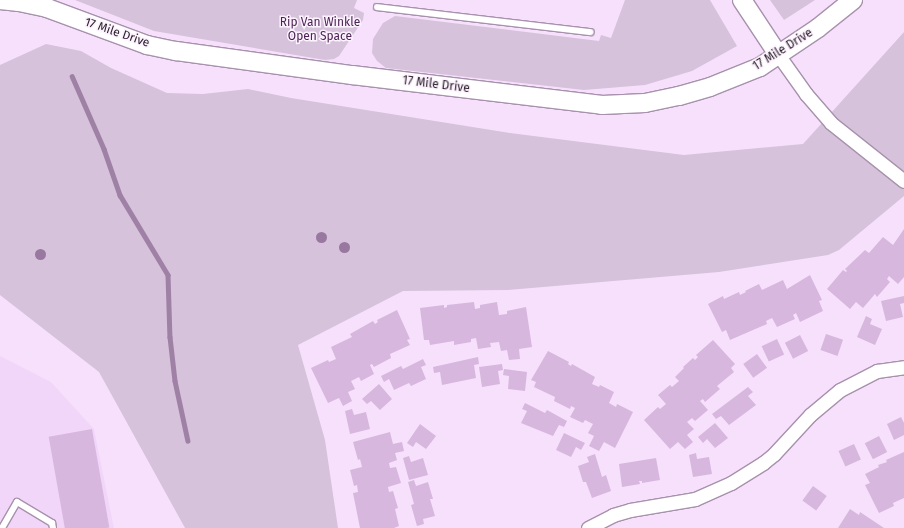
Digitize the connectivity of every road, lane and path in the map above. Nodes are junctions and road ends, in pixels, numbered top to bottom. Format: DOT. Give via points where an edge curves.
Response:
graph roads {
  1 [pos="0,0"];
  2 [pos="742,0"];
  3 [pos="853,0"];
  4 [pos="378,7"];
  5 [pos="591,32"];
  6 [pos="779,56"];
  7 [pos="904,182"];
  8 [pos="904,367"];
  9 [pos="2,528"];
  10 [pos="53,528"];
  11 [pos="588,528"];
  1 -- 6 [label="main road, 17 Mile Drive" via="47,8 147,45 176,51 602,105 645,103 694,92 760,67"];
  2 -- 6 [label="main road"];
  3 -- 6 [label="main road, 17 Mile Drive"];
  4 -- 5 [label="lane"];
  6 -- 7 [label="street" via="831,123"];
  8 -- 11 [label="street" via="877,371 840,390 810,414 774,454 726,485 695,499 630,510"];
  9 -- 10 [label="lane" via="17,502 52,523"];
}
